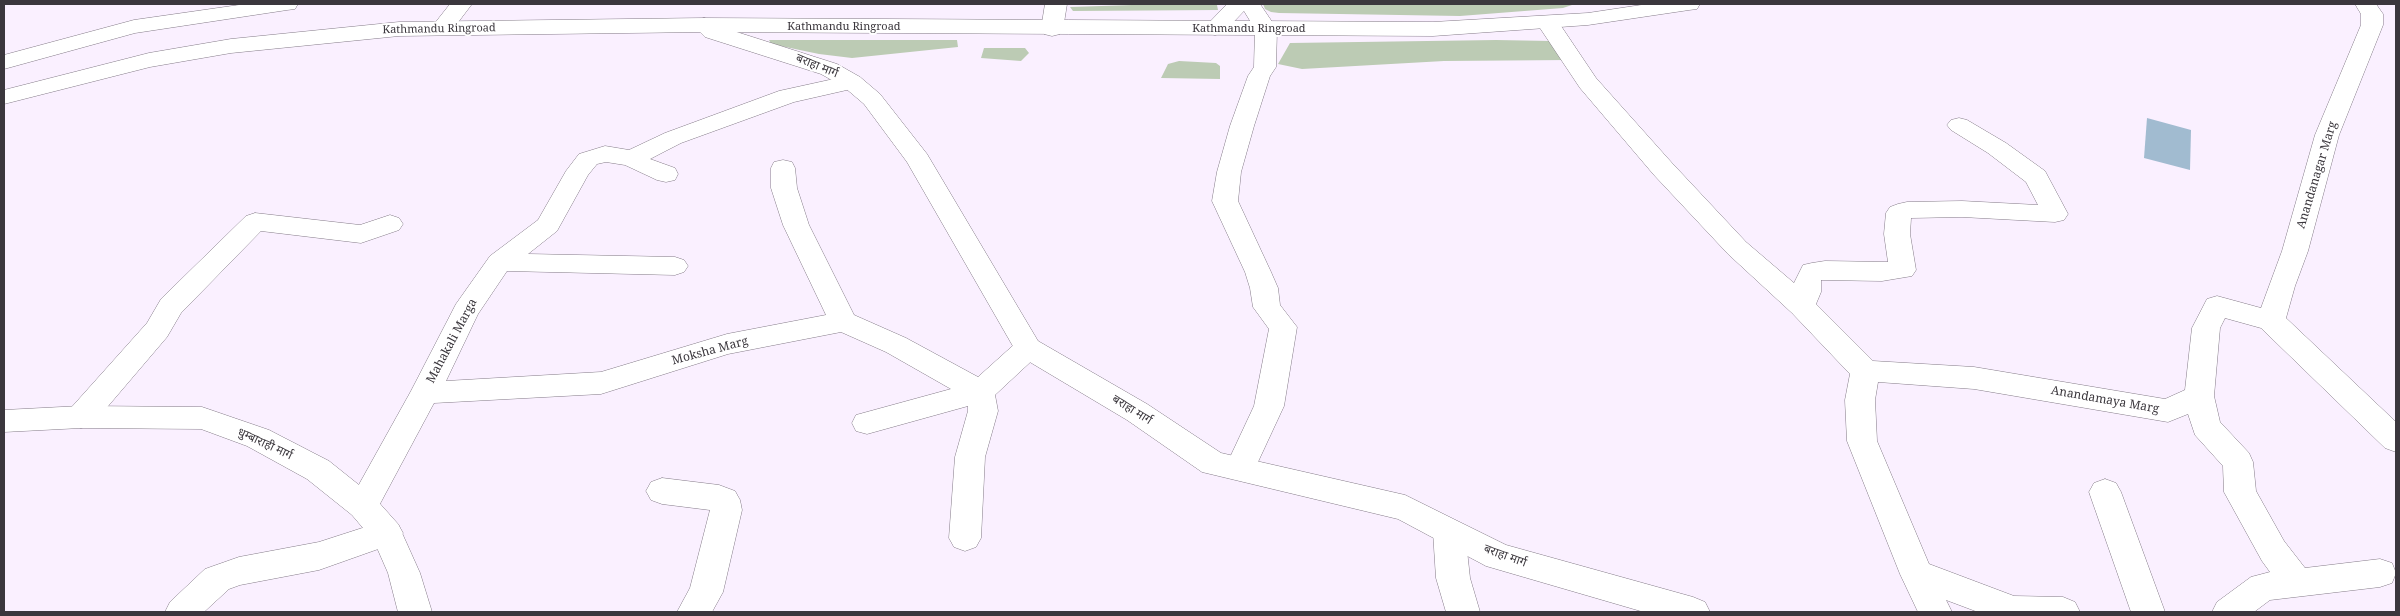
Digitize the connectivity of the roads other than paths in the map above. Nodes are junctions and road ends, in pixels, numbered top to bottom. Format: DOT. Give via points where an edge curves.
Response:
graph roads {
  1 [pos="287,4"];
  2 [pos="461,4"];
  3 [pos="1056,4"];
  4 [pos="1239,4"];
  5 [pos="1250,4"];
  6 [pos="1689,4"];
  7 [pos="2366,4"];
  8 [pos="1547,22"];
  9 [pos="704,25"];
  10 [pos="442,28"];
  11 [pos="1215,28"];
  12 [pos="1052,29"];
  13 [pos="1266,29"];
  14 [pos="4,62"];
  15 [pos="852,82"];
  16 [pos="4,97"];
  17 [pos="1959,124"];
  18 [pos="632,158"];
  19 [pos="783,168"];
  20 [pos="666,174"];
  21 [pos="390,224"];
  22 [pos="499,262"];
  23 [pos="675,266"];
  24 [pos="1802,306"];
  25 [pos="2271,320"];
  26 [pos="843,322"];
  27 [pos="1028,348"];
  28 [pos="1865,371"];
  29 [pos="980,392"];
  30 [pos="425,393"];
  31 [pos="2198,396"];
  32 [pos="81,416"];
  33 [pos="4,421"];
  34 [pos="867,423"];
  35 [pos="2396,440"];
  36 [pos="1240,468"];
  37 [pos="662,491"];
  38 [pos="2105,492"];
  39 [pos="364,506"];
  40 [pos="1449,532"];
  41 [pos="386,533"];
  42 [pos="965,538"];
  43 [pos="2380,573"];
  44 [pos="1916,574"];
  45 [pos="2298,584"];
  46 [pos="182,612"];
  47 [pos="415,612"];
  48 [pos="694,612"];
  49 [pos="1463,612"];
  50 [pos="1692,612"];
  51 [pos="1935,612"];
  52 [pos="2063,612"];
  53 [pos="2148,612"];
  54 [pos="2229,612"];
  1 -- 14 [label="main road" via="134,27"];
  2 -- 10 [label="main road"];
  3 -- 12 [label="main road"];
  4 -- 11 [label="main road"];
  5 -- 13 [label="main road"];
  6 -- 8 [label="main road, Kathmandu Ringroad"];
  7 -- 25 [label="main road, Anandanagar Marg" via="2372,14 2372,25 2327,135 2295,250"];
  8 -- 13 [label="main road, Kathmandu Ringroad" via="1433,29"];
  8 -- 24 [label="main road" via="1588,82 1663,169 1737,248"];
  9 -- 10 [label="main road, Kathmandu Ringroad"];
  9 -- 12 [label="main road, Kathmandu Ringroad"];
  9 -- 15 [label="main road, बराहा मार्ग" via="713,32 829,68"];
  10 -- 16 [label="main road, Kathmandu Ringroad" via="320,36 190,53 117,67"];
  11 -- 12 [label="main road, Kathmandu Ringroad"];
  11 -- 13 [label="main road, Kathmandu Ringroad"];
  13 -- 36 [label="main road" via="1265,68 1259,76 1240,135 1229,172 1225,201 1258,272 1267,307 1283,326 1269,406"];
  15 -- 18 [label="main road" via="787,96 673,138"];
  15 -- 27 [label="main road, बराहा मार्ग" via="893,123 918,159"];
  17 -- 24 [label="main road" via="2036,176 2055,214 1962,208 1907,210 1899,213 1897,234 1903,270 1812,272"];
  18 -- 20 [label="main road, Mahakali Marga"];
  18 -- 22 [label="main road, Mahakali Marga" via="605,154 588,159 558,203 548,225"];
  19 -- 26 [label="main road" via="784,188 796,224"];
  21 -- 32 [label="main road" via="361,234 255,222 171,306 157,330"];
  22 -- 23 [label="main road"];
  22 -- 30 [label="main road, Mahakali Marga" via="466,311"];
  24 -- 28 [label="main road"];
  25 -- 31 [label="main road" via="2216,306 2206,328"];
  25 -- 35 [label="main road"];
  26 -- 29 [label="main road" via="896,345"];
  26 -- 30 [label="main road, Moksha Marg" via="727,344 601,383"];
  27 -- 29 [label="main road"];
  27 -- 36 [label="main road, बराहा मार्ग" via="1137,412 1213,463"];
  28 -- 31 [label="main road, Anandamaya Marg" via="1974,378 2168,412"];
  28 -- 44 [label="main road" via="1860,400 1862,441"];
  29 -- 34 [label="main road"];
  29 -- 42 [label="main road" via="983,411 970,457"];
  30 -- 39 [label="main road, Mahakali Marga"];
  31 -- 45 [label="main road" via="2206,427 2238,462 2240,492 2273,551"];
  32 -- 33 [label="main road, धुम्बाराही मार्ग"];
  32 -- 39 [label="main road, धुम्बाराही मार्ग" via="202,418 258,438 318,470"];
  36 -- 40 [label="main road, बराहा मार्ग" via="1405,508"];
  37 -- 48 [label="main road" via="724,500 726,510 706,592"];
  38 -- 53 [label="main road"];
  39 -- 41 [label="main road, धुम्बाराही मार्ग"];
  40 -- 49 [label="main road" via="1453,578"];
  40 -- 50 [label="main road, बराहा मार्ग" via="1498,556"];
  41 -- 46 [label="main road" via="319,556 239,571 217,579"];
  41 -- 47 [label="main road, धुम्बाराही मार्ग" via="404,573"];
  43 -- 45 [label="main road"];
  44 -- 51 [label="main road"];
  44 -- 52 [label="main road" via="2014,611"];
  45 -- 54 [label="main road" via="2263,587"];
}
